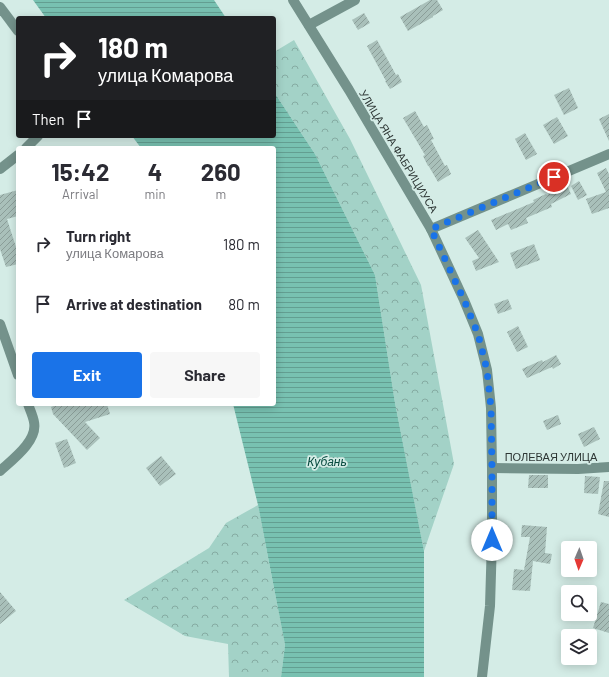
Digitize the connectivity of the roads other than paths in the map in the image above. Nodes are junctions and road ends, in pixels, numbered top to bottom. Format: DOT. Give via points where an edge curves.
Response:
graph roads {
  1 [pos="293,0"];
  2 [pos="356,0"];
  3 [pos="0,7"];
  4 [pos="309,25"];
  5 [pos="16,28"];
  6 [pos="609,154"];
  7 [pos="16,157"];
  8 [pos="0,169"];
  9 [pos="431,229"];
  10 [pos="0,324"];
  11 [pos="16,369"];
  12 [pos="29,406"];
  13 [pos="609,467"];
  14 [pos="492,468"];
  15 [pos="0,471"];
  16 [pos="482,677"];
  1 -- 4 [label="street, УЛИЦА ЯНА ФАБРИЦИУСА"];
  2 -- 4 [label="street"];
  3 -- 5 [label="street"];
  4 -- 9 [label="street, УЛИЦА ЯНА ФАБРИЦИУСА"];
  6 -- 9 [label="street"];
  7 -- 8 [label="street"];
  9 -- 14 [label="street, УЛИЦА ЯНА ФАБРИЦИУСА" via="478,334 487,370 491,408"];
  10 -- 11 [label="street"];
  12 -- 15 [label="street" via="35,422 33,436 25,448"];
  13 -- 14 [label="street, ПОЛЕВАЯ УЛИЦА"];
  14 -- 16 [label="street, УЛИЦА ЯНА ФАБРИЦИУСА" via="490,606"];
}
